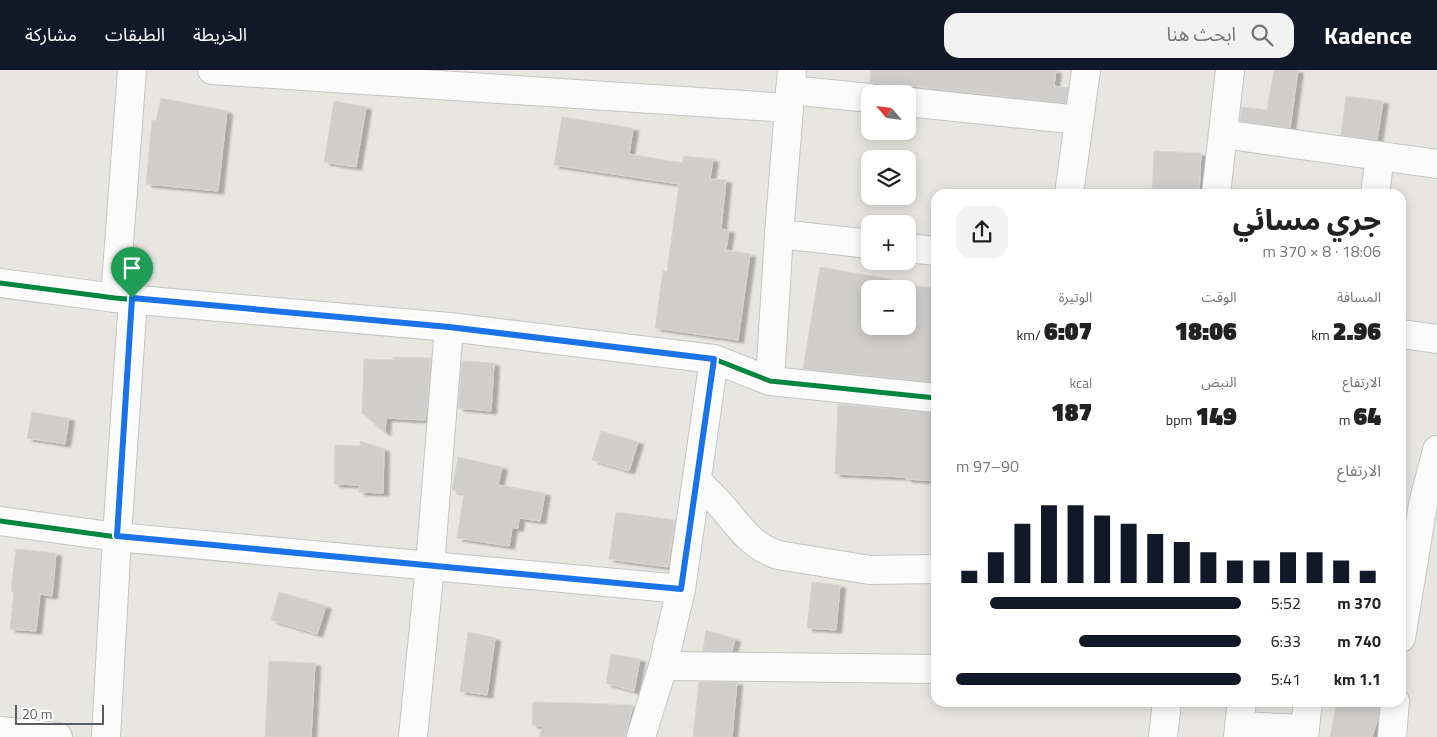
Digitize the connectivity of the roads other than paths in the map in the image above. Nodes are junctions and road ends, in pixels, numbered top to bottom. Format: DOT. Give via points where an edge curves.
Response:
graph roads {
  1 [pos="132,70"];
  2 [pos="212,70"];
  3 [pos="1086,70"];
  4 [pos="1230,70"];
  5 [pos="790,89"];
  6 [pos="861,97"];
  7 [pos="916,103"];
  8 [pos="1079,120"];
  9 [pos="1223,134"];
  10 [pos="1380,156"];
  11 [pos="1437,164"];
  12 [pos="1070,189"];
  13 [pos="1217,189"];
  14 [pos="1375,189"];
  15 [pos="779,234"];
  16 [pos="861,243"];
  17 [pos="916,249"];
  18 [pos="931,250"];
  19 [pos="0,283"];
  20 [pos="124,298"];
  21 [pos="449,327"];
  22 [pos="1406,335"];
  23 [pos="1437,339"];
  24 [pos="714,359"];
  25 [pos="770,381"];
  26 [pos="931,397"];
  27 [pos="1437,450"];
  28 [pos="698,482"];
  29 [pos="0,520"];
  30 [pos="117,536"];
  31 [pos="430,566"];
  32 [pos="931,569"];
  33 [pos="681,589"];
  34 [pos="1406,608"];
  35 [pos="663,666"];
  36 [pos="931,669"];
  37 [pos="1166,707"];
  38 [pos="1307,707"];
  39 [pos="1394,707"];
  40 [pos="1240,722"];
  41 [pos="0,731"];
  42 [pos="1304,733"];
  43 [pos="58,737"];
  44 [pos="106,737"];
  45 [pos="413,737"];
  46 [pos="641,737"];
  47 [pos="1163,737"];
  48 [pos="1392,737"];
  1 -- 20 [label="street"];
  2 -- 5 [label="street"];
  3 -- 8 [label="street"];
  4 -- 9 [label="street"];
  5 -- 6 [label="street"];
  5 -- 15 [label="street"];
  7 -- 8 [label="street"];
  8 -- 12 [label="street"];
  9 -- 10 [label="street"];
  9 -- 13 [label="street"];
  10 -- 11 [label="street"];
  10 -- 14 [label="street"];
  15 -- 16 [label="street"];
  15 -- 25 [label="street"];
  17 -- 18 [label="street"];
  19 -- 20 [label="street"];
  20 -- 21 [label="street"];
  20 -- 30 [label="street"];
  21 -- 24 [label="street"];
  21 -- 31 [label="street"];
  22 -- 23 [label="street"];
  24 -- 25 [label="street"];
  24 -- 28 [label="street"];
  25 -- 26 [label="street"];
  27 -- 34 [label="street" via="1423,504"];
  28 -- 32 [label="street" via="749,539 765,551 870,570"];
  28 -- 33 [label="street"];
  29 -- 30 [label="street"];
  30 -- 31 [label="street"];
  30 -- 44 [label="street"];
  31 -- 33 [label="street"];
  31 -- 45 [label="street"];
  33 -- 35 [label="street"];
  35 -- 36 [label="street"];
  35 -- 46 [label="street"];
  37 -- 47 [label="street"];
  38 -- 42 [label="street"];
  39 -- 48 [label="street"];
  40 -- 42 [label="street"];
  41 -- 43 [label="street"];
}
